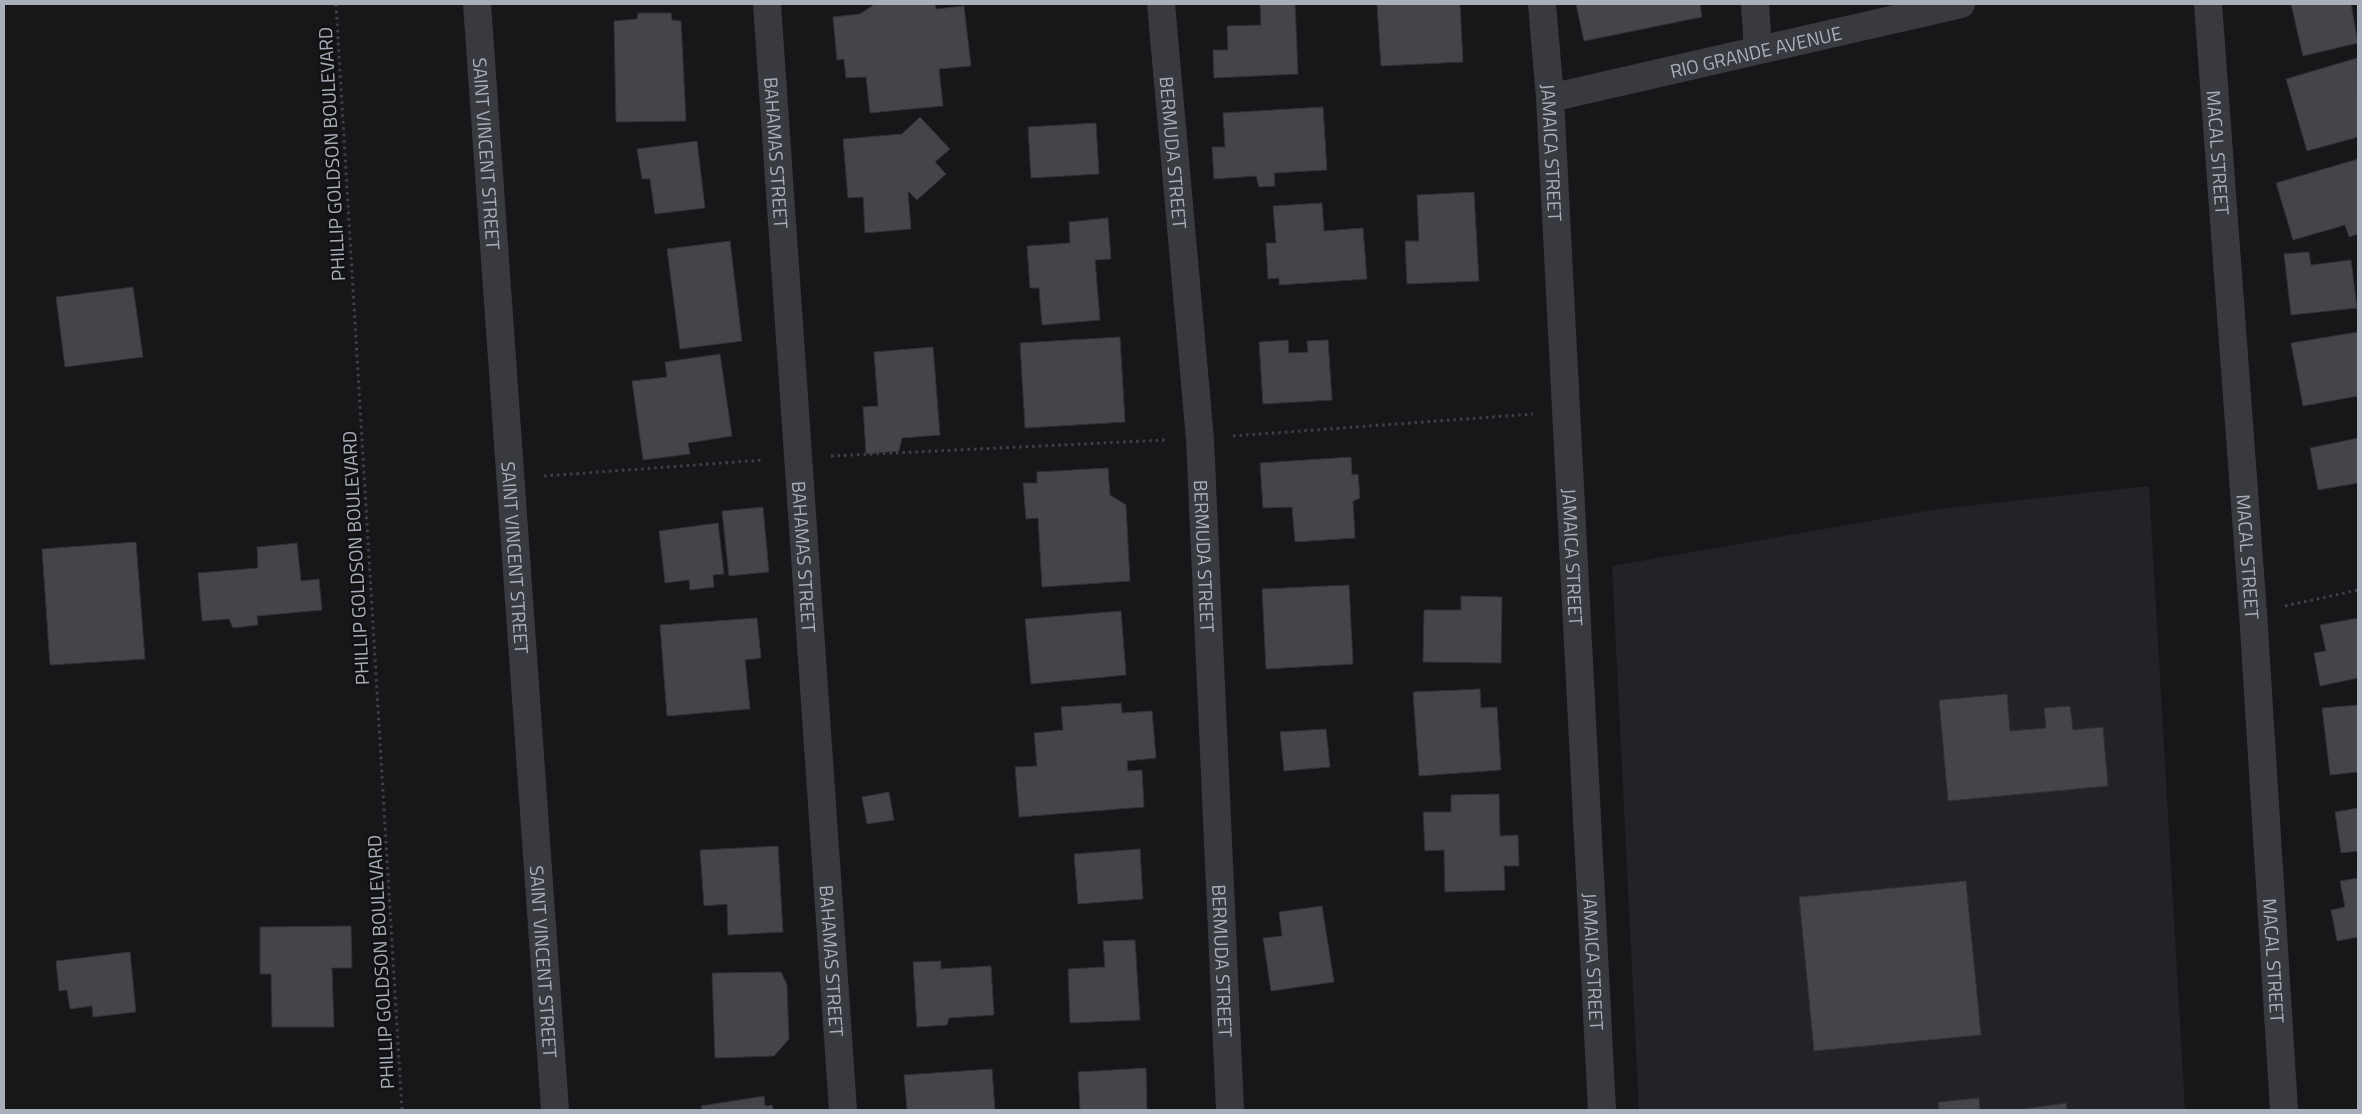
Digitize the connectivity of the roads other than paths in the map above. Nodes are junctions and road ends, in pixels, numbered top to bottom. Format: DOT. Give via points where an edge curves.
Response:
graph roads {
  1 [pos="477,4"];
  2 [pos="767,4"];
  3 [pos="1161,4"];
  4 [pos="1542,4"];
  5 [pos="1755,4"];
  6 [pos="1961,4"];
  7 [pos="2208,4"];
  8 [pos="1758,49"];
  9 [pos="1550,98"];
  10 [pos="555,1110"];
  11 [pos="843,1110"];
  12 [pos="1230,1110"];
  13 [pos="1602,1110"];
  14 [pos="2284,1110"];
  1 -- 10 [label="street, SAINT VINCENT STREET"];
  2 -- 11 [label="street, BAHAMAS STREET"];
  3 -- 12 [label="street, BERMUDA STREET" via="1200,439"];
  4 -- 9 [label="street, JAMAICA STREET"];
  5 -- 8 [label="street"];
  6 -- 8 [label="street, RIO GRANDE AVENUE"];
  7 -- 14 [label="street, MACAL STREET" via="2253,612"];
  8 -- 9 [label="street, RIO GRANDE AVENUE"];
  9 -- 13 [label="street, JAMAICA STREET"];
}
